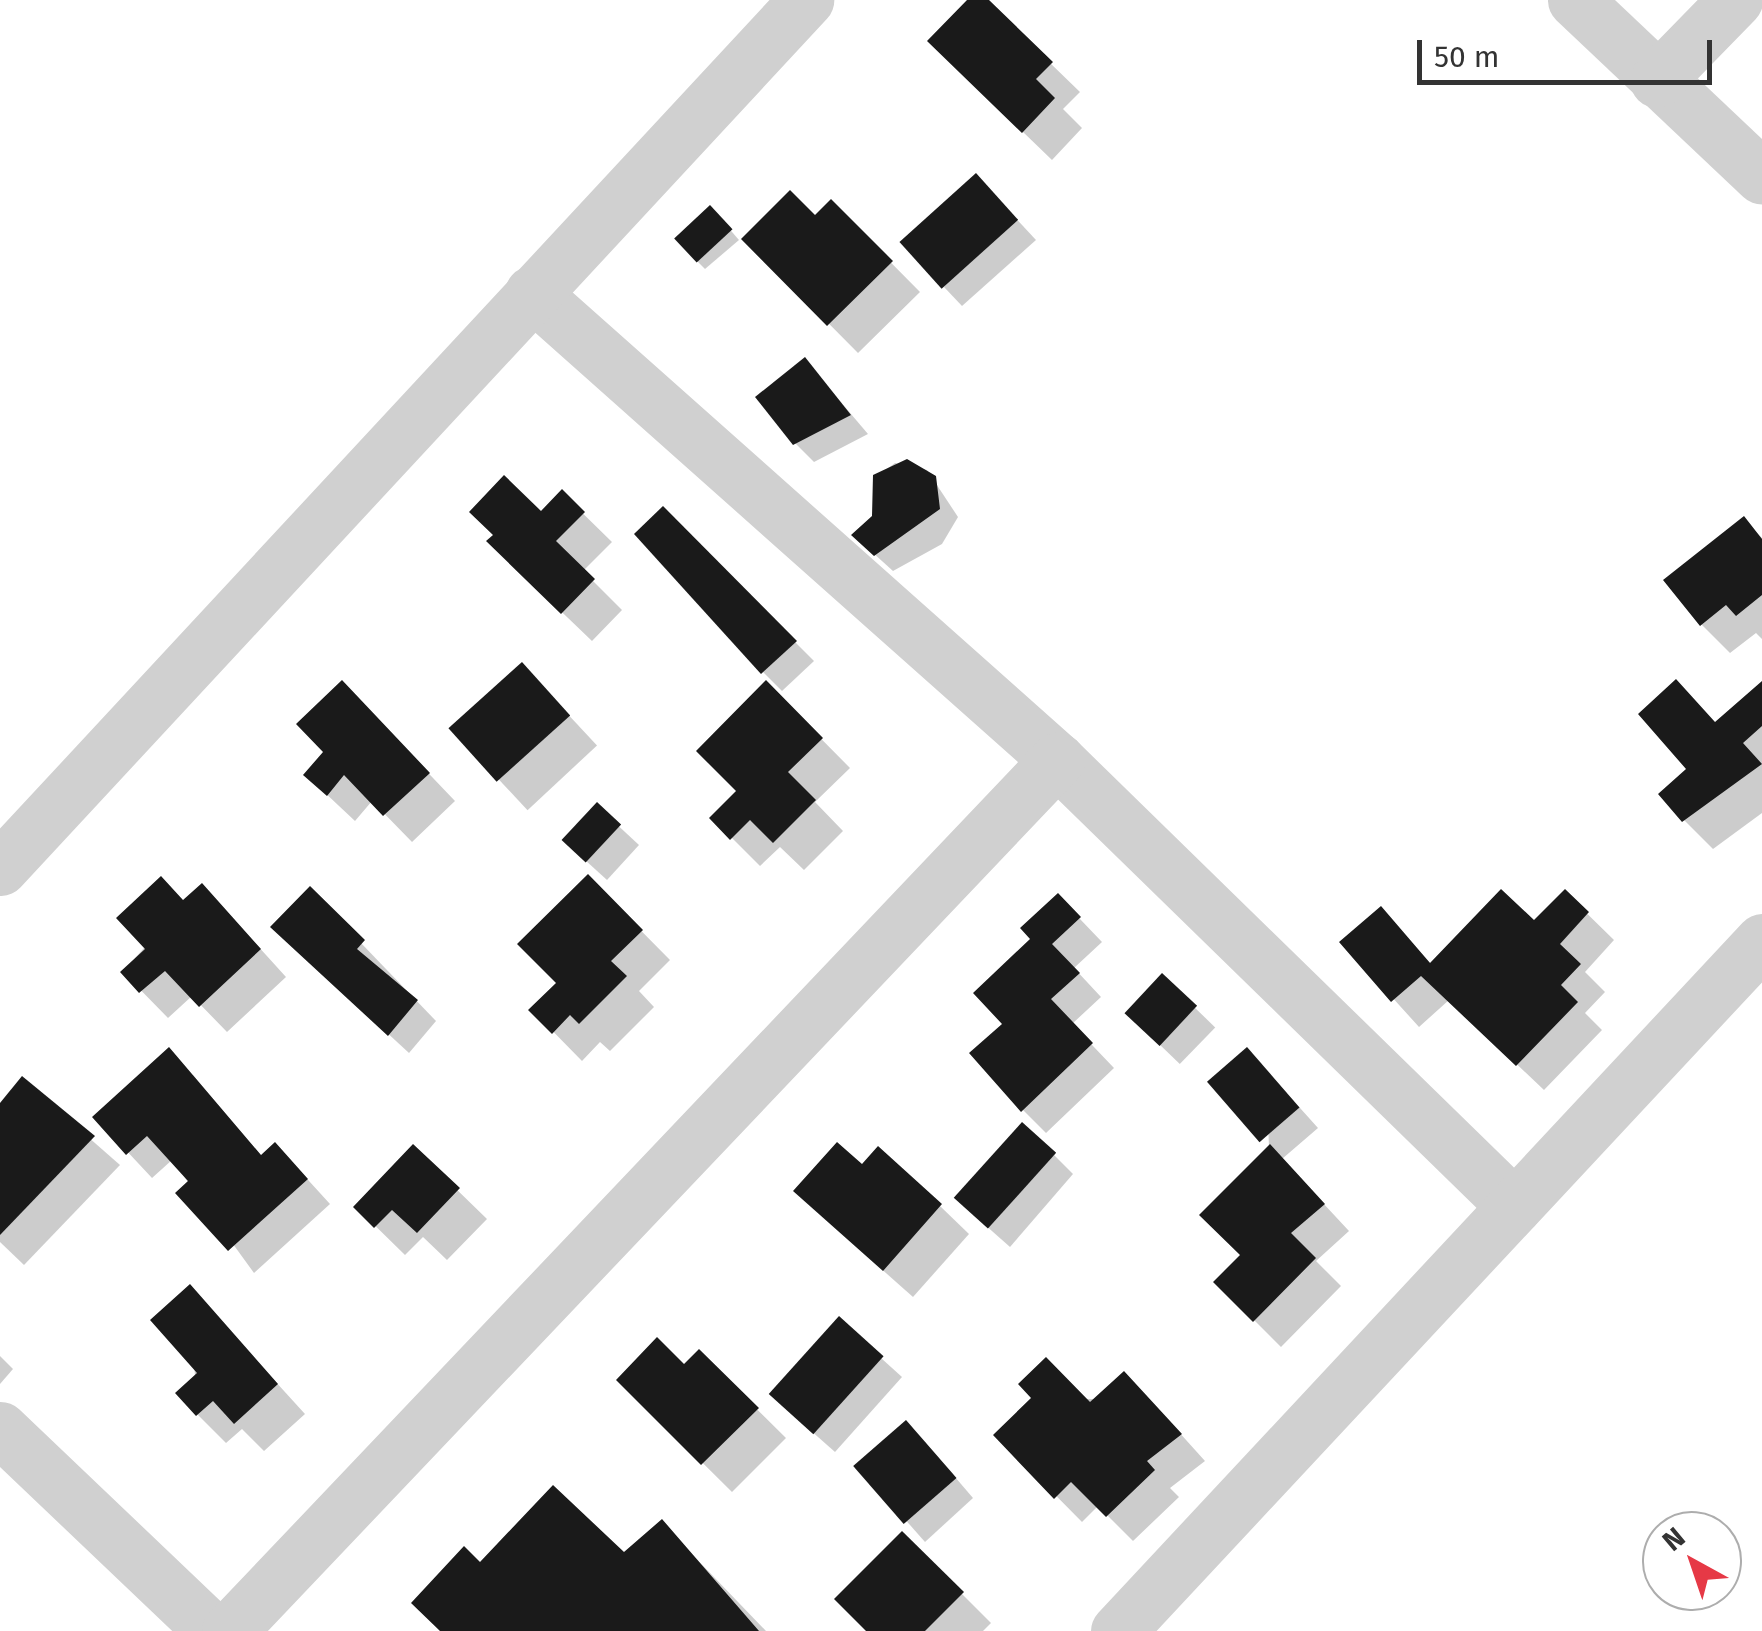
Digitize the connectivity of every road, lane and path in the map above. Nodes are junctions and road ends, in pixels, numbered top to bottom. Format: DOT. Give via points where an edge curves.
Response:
graph roads {
  1 [pos="806,0"];
  2 [pos="1575,0"];
  3 [pos="1735,0"];
  4 [pos="1658,80"];
  5 [pos="1762,177"];
  6 [pos="532,293"];
  7 [pos="1057,760"];
  8 [pos="0,868"];
  9 [pos="1762,941"];
  10 [pos="1514,1206"];
  11 [pos="0,1429"];
  12 [pos="212,1631"];
  13 [pos="229,1631"];
  14 [pos="1118,1631"];
  1 -- 6 [label="street"];
  2 -- 4 [label="street"];
  3 -- 4 [label="street"];
  4 -- 5 [label="street"];
  6 -- 7 [label="street"];
  6 -- 8 [label="street"];
  7 -- 10 [label="street"];
  7 -- 13 [label="street"];
  9 -- 10 [label="street"];
  10 -- 14 [label="street"];
  11 -- 12 [label="street"];
}
